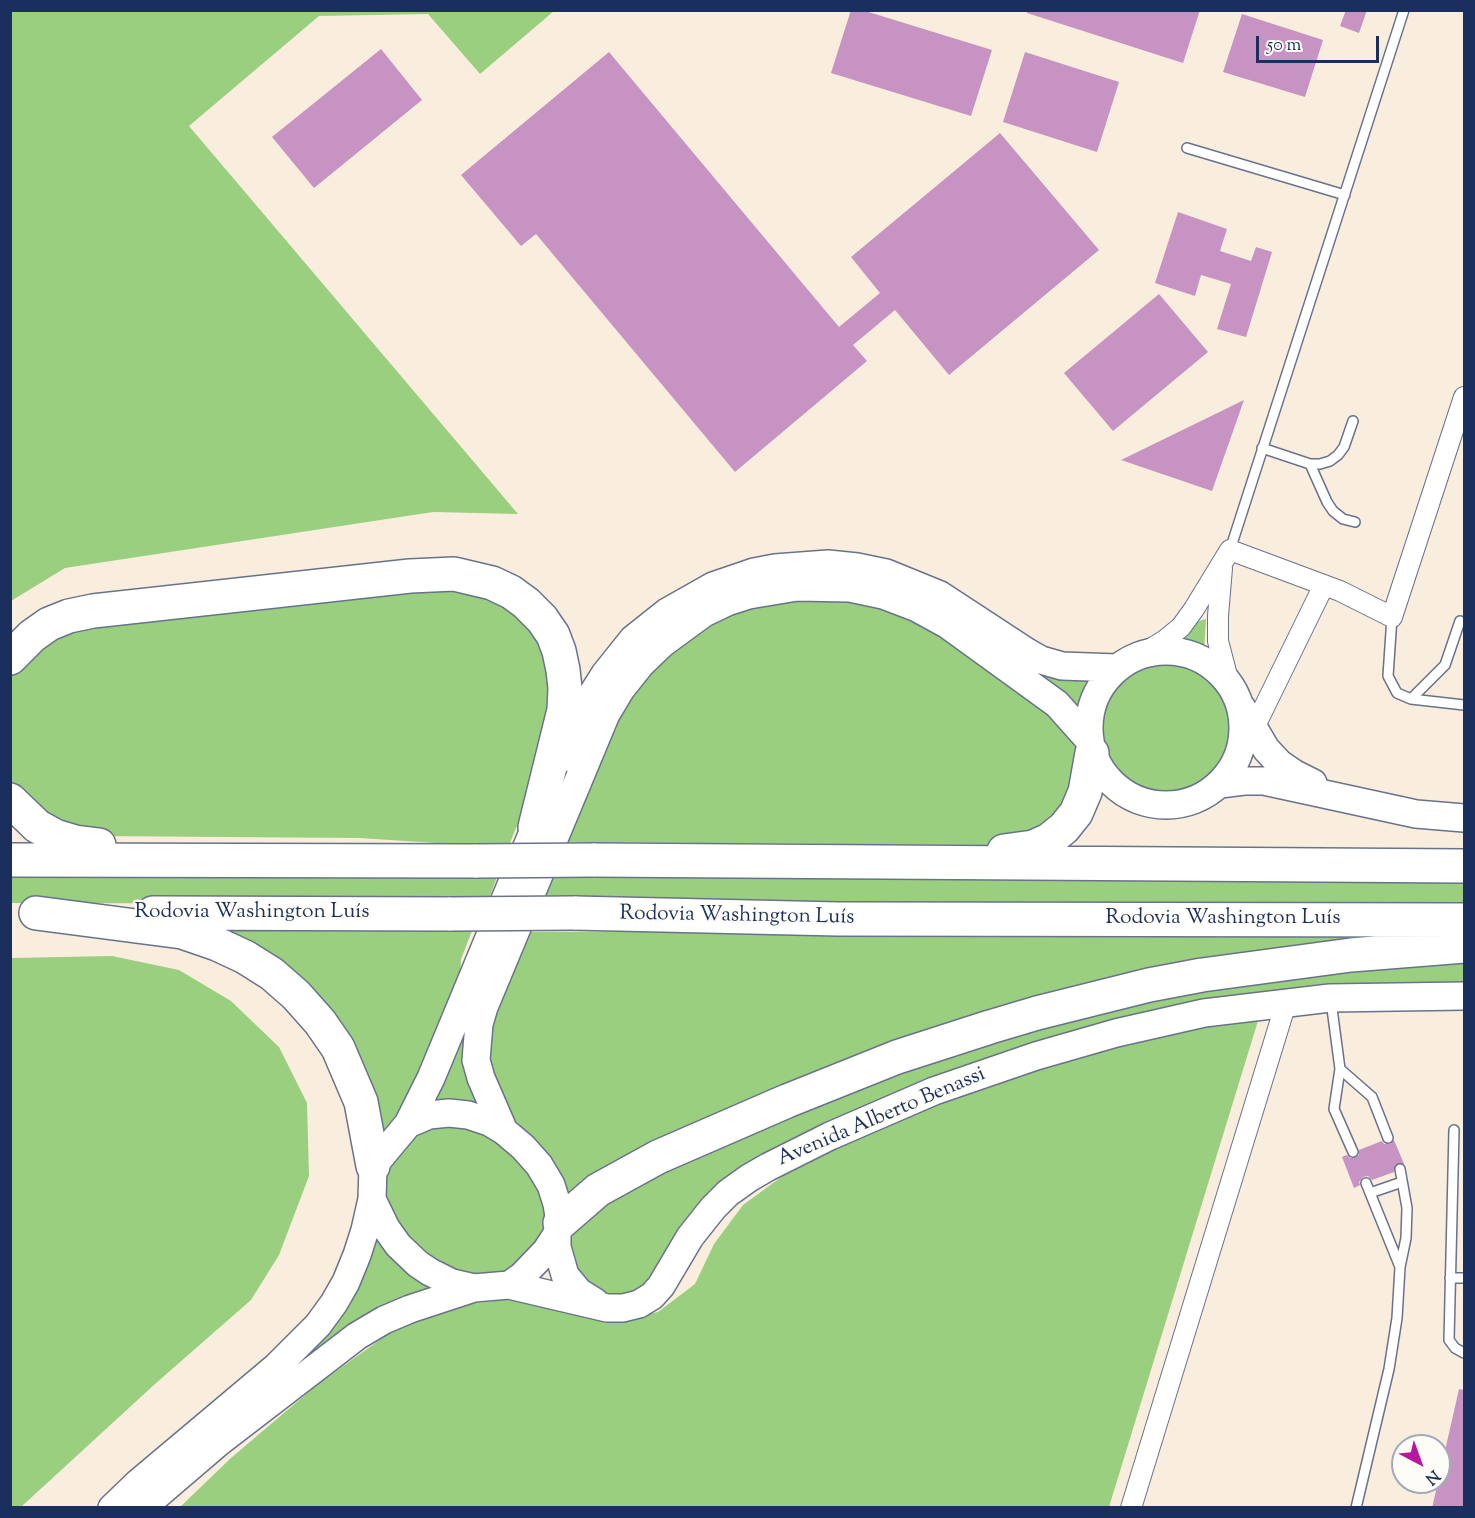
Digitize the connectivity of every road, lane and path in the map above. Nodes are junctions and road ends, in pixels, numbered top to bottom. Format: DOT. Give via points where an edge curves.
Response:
graph roads {
  1 [pos="1404,10"];
  2 [pos="1187,148"];
  3 [pos="1345,195"];
  4 [pos="1464,397"];
  5 [pos="1353,421"];
  6 [pos="1262,448"];
  7 [pos="1310,464"];
  8 [pos="1355,522"];
  9 [pos="1227,555"];
  10 [pos="1324,585"];
  11 [pos="1392,618"];
  12 [pos="1460,621"];
  13 [pos="10,658"];
  14 [pos="1128,662"];
  15 [pos="1234,694"];
  16 [pos="1411,699"];
  17 [pos="1464,705"];
  18 [pos="1248,737"];
  19 [pos="1091,747"];
  20 [pos="1220,784"];
  21 [pos="10,801"];
  22 [pos="1355,801"];
  23 [pos="1464,818"];
  24 [pos="535,827"];
  25 [pos="10,860"];
  26 [pos="250,860"];
  27 [pos="861,862"];
  28 [pos="1464,866"];
  29 [pos="23,913"];
  30 [pos="1464,920"];
  31 [pos="1464,946"];
  32 [pos="1464,996"];
  33 [pos="1330,998"];
  34 [pos="1286,1003"];
  35 [pos="1340,1069"];
  36 [pos="408,1124"];
  37 [pos="1454,1130"];
  38 [pos="504,1131"];
  39 [pos="1388,1138"];
  40 [pos="1353,1152"];
  41 [pos="373,1166"];
  42 [pos="1400,1169"];
  43 [pos="1402,1182"];
  44 [pos="1366,1183"];
  45 [pos="1370,1192"];
  46 [pos="372,1199"];
  47 [pos="558,1228"];
  48 [pos="1400,1267"];
  49 [pos="1450,1278"];
  50 [pos="1464,1278"];
  51 [pos="509,1285"];
  52 [pos="474,1288"];
  53 [pos="607,1308"];
  54 [pos="1464,1353"];
  55 [pos="112,1508"];
  56 [pos="142,1508"];
  57 [pos="1131,1508"];
  58 [pos="1356,1508"];
  1 -- 3 [label="lane"];
  2 -- 3 [label="lane"];
  3 -- 6 [label="lane"];
  4 -- 11 [label="street"];
  5 -- 7 [label="lane" via="1338,455 1330,461"];
  6 -- 7 [label="lane"];
  6 -- 9 [label="lane"];
  7 -- 8 [label="lane" via="1333,511"];
  9 -- 10 [label="street"];
  9 -- 14 [label="street" via="1181,627"];
  9 -- 15 [label="street" via="1218,641"];
  10 -- 11 [label="street"];
  10 -- 18 [label="street"];
  11 -- 16 [label="lane" via="1388,676 1397,693"];
  12 -- 16 [label="lane" via="1445,665"];
  13 -- 24 [label="highway" via="49,624 93,611 410,576 454,574 492,583 511,592 542,619 553,635 563,670 564,710"];
  14 -- 15 [label="main road" via="1164,651 1189,654 1212,665"];
  14 -- 19 [label="main road" via="1103,684 1094,701 1089,721"];
  14 -- 24 [label="main road" via="1062,666 1041,660 940,595 886,573 828,564 754,572 688,598 649,624 619,654 581,715"];
  15 -- 18 [label="main road"];
  16 -- 17 [label="lane"];
  18 -- 20 [label="main road"];
  18 -- 22 [label="main road" via="1295,774"];
  19 -- 20 [label="main road" via="1102,772 1117,789 1147,803 1180,804 1202,797"];
  19 -- 27 [label="highway" via="1085,792 1076,813 1049,840 1009,850"];
  19 -- 38 [label="main road" via="1058,704 948,625 883,595 841,588 773,590 727,602 689,623 641,664 606,714 484,1007 477,1060"];
  20 -- 22 [label="main road" via="1264,781"];
  21 -- 26 [label="highway" via="37,826 75,842"];
  22 -- 23 [label="main road" via="1416,814"];
  24 -- 36 [label="main road" via="444,1052"];
  25 -- 26 [label="highway"];
  26 -- 27 [label="highway, bridge"];
  27 -- 28 [label="highway"];
  29 -- 30 [label="highway, Rodovia Washington Luís, bridge"];
  29 -- 41 [label="highway" via="182,932 245,957 272,974 296,995 338,1048 361,1102"];
  31 -- 47 [label="highway" via="1328,958 1202,975 990,1027 897,1057 668,1153 598,1190"];
  32 -- 33 [label="main road, Avenida Alberto Benassi"];
  33 -- 34 [label="main road, Avenida Alberto Benassi"];
  33 -- 35 [label="lane"];
  34 -- 53 [label="main road, Avenida Alberto Benassi" via="1204,1013 1036,1056 934,1091 830,1136 768,1167 728,1193 698,1225 652,1296 639,1304"];
  34 -- 57 [label="street"];
  35 -- 39 [label="lane" via="1372,1097"];
  35 -- 40 [label="lane" via="1334,1109"];
  36 -- 38 [label="main road" via="429,1115 449,1113 468,1115"];
  36 -- 41 [label="main road"];
  37 -- 49 [label="lane"];
  38 -- 47 [label="main road" via="539,1166 550,1185 557,1204"];
  41 -- 46 [label="main road"];
  42 -- 43 [label="lane"];
  43 -- 45 [label="lane"];
  43 -- 48 [label="lane" via="1407,1208"];
  44 -- 45 [label="lane"];
  45 -- 48 [label="lane"];
  46 -- 52 [label="main road" via="398,1245 418,1264 452,1283"];
  46 -- 55 [label="main road" via="346,1282 318,1325"];
  47 -- 51 [label="main road" via="533,1267"];
  47 -- 53 [label="main road" via="557,1246 565,1275 586,1298"];
  48 -- 58 [label="lane" via="1389,1369"];
  49 -- 50 [label="lane"];
  49 -- 54 [label="lane" via="1449,1340"];
  51 -- 52 [label="main road"];
  51 -- 53 [label="main road, Avenida Alberto Benassi"];
  52 -- 56 [label="main road" via="401,1312 357,1336 219,1442"];
}
